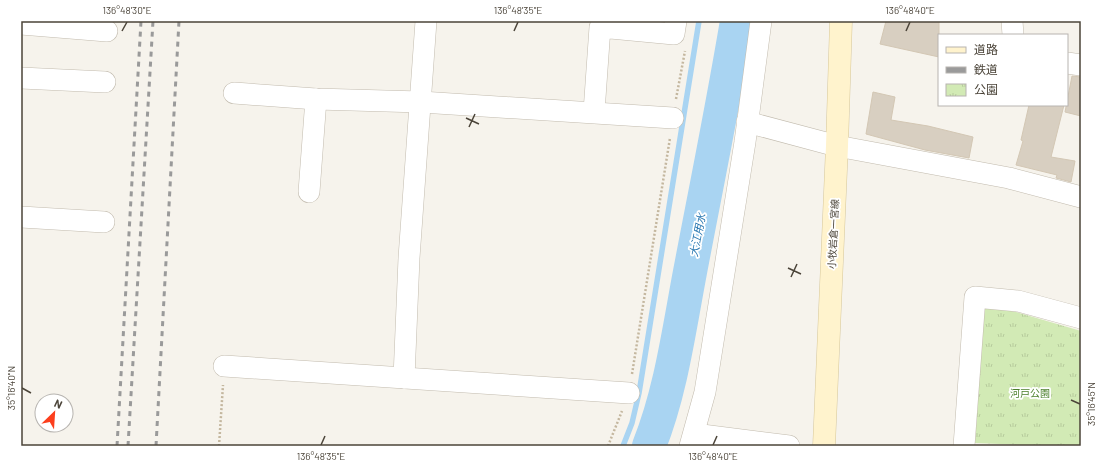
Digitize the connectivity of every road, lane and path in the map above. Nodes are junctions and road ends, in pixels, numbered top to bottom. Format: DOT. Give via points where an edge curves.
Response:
graph roads {
  1 [pos="426,21"];
  2 [pos="676,21"];
  3 [pos="761,21"];
  4 [pos="841,21"];
  5 [pos="1012,21"];
  6 [pos="21,24"];
  7 [pos="107,31"];
  8 [pos="1013,34"];
  9 [pos="686,46"];
  10 [pos="1068,63"];
  11 [pos="1081,65"];
  12 [pos="21,78"];
  13 [pos="105,82"];
  14 [pos="234,93"];
  15 [pos="316,99"];
  16 [pos="421,102"];
  17 [pos="594,112"];
  18 [pos="673,118"];
  19 [pos="747,122"];
  20 [pos="837,146"];
  21 [pos="309,192"];
  22 [pos="1081,197"];
  23 [pos="21,217"];
  24 [pos="104,222"];
  25 [pos="1081,318"];
  26 [pos="224,366"];
  27 [pos="404,378"];
  28 [pos="629,393"];
  29 [pos="692,440"];
  30 [pos="220,446"];
  31 [pos="608,446"];
  32 [pos="789,446"];
  33 [pos="824,446"];
  34 [pos="964,446"];
  1 -- 16 [label="street"];
  2 -- 17 [label="street" via="674,34 600,27"];
  3 -- 19 [label="street"];
  4 -- 20 [label="main road, 小牧岩倉一宮線"];
  5 -- 8 [label="street"];
  6 -- 7 [label="street"];
  9 -- 18 [label="path"];
  10 -- 11 [label="street"];
  12 -- 13 [label="street"];
  14 -- 15 [label="street"];
  15 -- 16 [label="street"];
  15 -- 21 [label="street"];
  16 -- 17 [label="street"];
  16 -- 27 [label="street" via="409,258"];
  17 -- 18 [label="street"];
  18 -- 28 [label="path"];
  19 -- 20 [label="street"];
  19 -- 29 [label="street" via="705,392"];
  20 -- 22 [label="street" via="1009,178"];
  20 -- 33 [label="main road, 小牧岩倉一宮線"];
  23 -- 24 [label="street"];
  25 -- 34 [label="street" via="1018,301 975,297"];
  26 -- 27 [label="street"];
  26 -- 30 [label="path"];
  27 -- 28 [label="street"];
  28 -- 31 [label="path"];
  29 -- 32 [label="street"];
}
